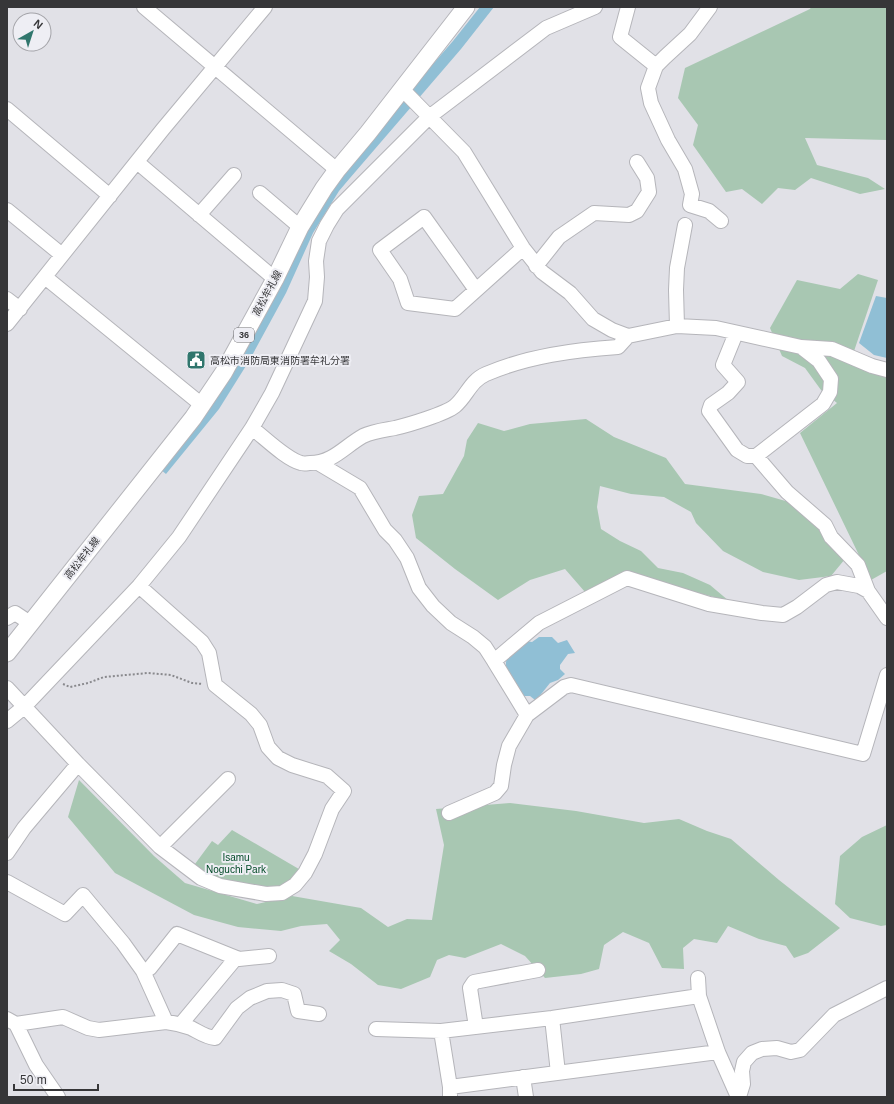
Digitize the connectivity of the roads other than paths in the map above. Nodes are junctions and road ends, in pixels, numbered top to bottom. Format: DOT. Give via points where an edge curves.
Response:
graph roads {
  1 [pos="144,7"];
  2 [pos="265,7"];
  3 [pos="466,7"];
  4 [pos="595,7"];
  5 [pos="628,7"];
  6 [pos="710,7"];
  7 [pos="656,66"];
  8 [pos="215,67"];
  9 [pos="402,88"];
  10 [pos="7,109"];
  11 [pos="429,117"];
  12 [pos="137,162"];
  13 [pos="637,162"];
  14 [pos="337,170"];
  15 [pos="234,175"];
  16 [pos="260,193"];
  17 [pos="110,196"];
  18 [pos="7,210"];
  19 [pos="199,215"];
  20 [pos="721,221"];
  21 [pos="685,225"];
  22 [pos="300,227"];
  23 [pos="523,248"];
  24 [pos="62,255"];
  25 [pos="536,266"];
  26 [pos="45,277"];
  27 [pos="275,279"];
  28 [pos="476,290"];
  29 [pos="7,298"];
  30 [pos="20,309"];
  31 [pos="7,324"];
  32 [pos="677,326"];
  33 [pos="736,333"];
  34 [pos="628,336"];
  35 [pos="801,347"];
  36 [pos="887,370"];
  37 [pos="202,405"];
  38 [pos="252,428"];
  39 [pos="756,456"];
  40 [pos="318,463"];
  41 [pos="139,586"];
  42 [pos="868,591"];
  43 [pos="7,618"];
  44 [pos="887,618"];
  45 [pos="30,623"];
  46 [pos="7,653"];
  47 [pos="494,660"];
  48 [pos="887,675"];
  49 [pos="7,688"];
  50 [pos="24,707"];
  51 [pos="527,715"];
  52 [pos="7,721"];
  53 [pos="78,764"];
  54 [pos="228,779"];
  55 [pos="449,813"];
  56 [pos="160,847"];
  57 [pos="7,853"];
  58 [pos="7,882"];
  59 [pos="270,956"];
  60 [pos="236,958"];
  61 [pos="538,970"];
  62 [pos="143,971"];
  63 [pos="698,978"];
  64 [pos="887,988"];
  65 [pos="700,996"];
  66 [pos="319,1014"];
  67 [pos="552,1018"];
  68 [pos="12,1021"];
  69 [pos="166,1022"];
  70 [pos="181,1024"];
  71 [pos="476,1027"];
  72 [pos="376,1029"];
  73 [pos="441,1031"];
  74 [pos="718,1052"];
  75 [pos="558,1073"];
  76 [pos="523,1077"];
  77 [pos="450,1092"];
  78 [pos="58,1097"];
  79 [pos="526,1097"];
  80 [pos="739,1097"];
  1 -- 8 [label="street"];
  2 -- 8 [label="street"];
  3 -- 9 [label="main road, 高松牟礼線 / 36"];
  4 -- 11 [label="street" via="546,28"];
  5 -- 7 [label="street" via="620,37"];
  6 -- 7 [label="street" via="690,34"];
  7 -- 20 [label="street" via="648,88 651,103 685,169 692,194 690,205 709,210"];
  8 -- 12 [label="street"];
  8 -- 14 [label="street"];
  9 -- 11 [label="street"];
  9 -- 14 [label="main road, 高松牟礼線 / 36"];
  10 -- 17 [label="street"];
  11 -- 23 [label="street" via="464,152"];
  11 -- 38 [label="street" via="337,209 327,225 319,241 316,260 316,301 272,393"];
  12 -- 17 [label="street"];
  12 -- 19 [label="street"];
  13 -- 25 [label="street" via="647,178 649,192 636,211 629,216 594,213 559,237"];
  14 -- 22 [label="main road, 高松牟礼線 / 36"];
  15 -- 19 [label="street"];
  16 -- 22 [label="street"];
  17 -- 24 [label="street"];
  18 -- 24 [label="street"];
  19 -- 27 [label="street"];
  21 -- 32 [label="street" via="677,268"];
  22 -- 27 [label="main road, 高松牟礼線 / 36"];
  23 -- 25 [label="street"];
  23 -- 28 [label="street"];
  24 -- 26 [label="street"];
  25 -- 34 [label="street" via="570,293 593,319"];
  26 -- 30 [label="street"];
  26 -- 37 [label="street"];
  27 -- 37 [label="main road, 高松牟礼線 / 36" via="224,372"];
  28 -- 28 [label="street" via="455,309 408,303 400,279 380,250 424,217"];
  29 -- 30 [label="street"];
  30 -- 31 [label="street"];
  32 -- 33 [label="street" via="716,328"];
  32 -- 34 [label="street"];
  33 -- 35 [label="street"];
  33 -- 39 [label="street" via="723,366 738,382 711,405 709,411 737,450 747,456"];
  34 -- 40 [label="street" via="618,347 546,356 484,374 475,380 455,406 439,414 363,436 338,455"];
  35 -- 36 [label="street" via="832,349"];
  35 -- 39 [label="street" via="819,361 831,380 830,392 823,404"];
  37 -- 45 [label="main road, 高松牟礼線 / 36"];
  38 -- 40 [label="street" via="301,463"];
  38 -- 41 [label="street" via="179,537"];
  39 -- 42 [label="street" via="787,492 825,525 831,537 858,565"];
  40 -- 47 [label="street" via="360,488 385,530 407,558 418,588 451,623 479,642"];
  41 -- 50 [label="street"];
  41 -- 56 [label="street" via="202,642 209,653 215,685 251,714 260,725 268,748 278,758 292,765 327,776 344,791 332,809 305,873 295,886 282,893 266,894 220,886 200,878"];
  42 -- 44 [label="street"];
  42 -- 47 [label="street" via="859,586 837,582 826,584 797,608 783,615 709,604 627,578 540,623"];
  43 -- 45 [label="street" via="15,613"];
  45 -- 46 [label="main road, 高松牟礼線 / 36"];
  47 -- 51 [label="street"];
  48 -- 51 [label="street" via="863,754 571,685 564,687"];
  49 -- 50 [label="street"];
  50 -- 52 [label="street"];
  50 -- 53 [label="street"];
  51 -- 55 [label="street" via="509,746 501,786 495,793"];
  53 -- 56 [label="street"];
  53 -- 57 [label="street" via="24,828"];
  54 -- 56 [label="street"];
  58 -- 62 [label="street" via="65,914 83,895"];
  59 -- 60 [label="street"];
  60 -- 62 [label="street" via="177,934 150,968"];
  60 -- 70 [label="street"];
  61 -- 71 [label="street" via="474,982 470,988"];
  62 -- 69 [label="street"];
  63 -- 65 [label="street"];
  64 -- 80 [label="street" via="834,1015 800,1050 791,1052 777,1048 752,1053 744,1062 743,1084"];
  65 -- 67 [label="street"];
  65 -- 74 [label="street"];
  66 -- 70 [label="street" via="298,1011 294,994 282,990 267,991 250,998 237,1008 214,1038"];
  67 -- 71 [label="street"];
  67 -- 75 [label="street"];
  68 -- 69 [label="street" via="63,1017 99,1030"];
  68 -- 78 [label="street" via="36,1065"];
  69 -- 70 [label="street"];
  71 -- 73 [label="street"];
  72 -- 73 [label="street"];
  73 -- 77 [label="street"];
  74 -- 75 [label="street"];
  74 -- 80 [label="street"];
  75 -- 76 [label="street"];
  76 -- 77 [label="street"];
  76 -- 79 [label="street"];
}
